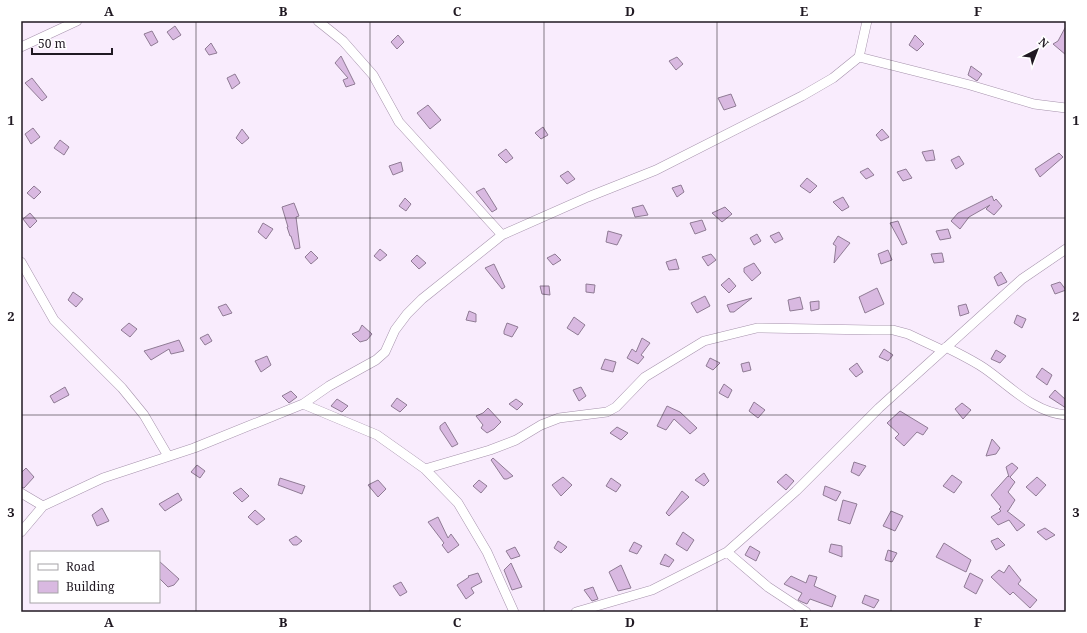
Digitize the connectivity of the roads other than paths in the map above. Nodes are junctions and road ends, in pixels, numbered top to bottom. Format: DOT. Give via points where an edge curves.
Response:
graph roads {
  1 [pos="77,21"];
  2 [pos="318,21"];
  3 [pos="867,21"];
  4 [pos="21,47"];
  5 [pos="859,56"];
  6 [pos="1066,108"];
  7 [pos="502,235"];
  8 [pos="1066,249"];
  9 [pos="21,262"];
  10 [pos="944,348"];
  11 [pos="303,404"];
  12 [pos="1066,415"];
  13 [pos="168,456"];
  14 [pos="425,469"];
  15 [pos="21,493"];
  16 [pos="44,506"];
  17 [pos="21,532"];
  18 [pos="727,552"];
  19 [pos="514,612"];
  20 [pos="576,612"];
  21 [pos="806,612"];
  1 -- 4 [label="street"];
  2 -- 7 [label="street" via="342,41 373,75 399,122"];
  3 -- 5 [label="street"];
  5 -- 6 [label="street" via="1034,104"];
  5 -- 7 [label="street" via="832,78 802,96 656,170"];
  7 -- 11 [label="street" via="422,299 395,330 385,352"];
  8 -- 10 [label="street" via="1022,279"];
  9 -- 13 [label="street" via="54,320 144,414"];
  10 -- 12 [label="street" via="984,368 1037,407"];
  10 -- 14 [label="street" via="893,330 757,328 704,342 645,377 608,412 559,418 490,450"];
  10 -- 18 [label="street" via="879,408 796,491"];
  11 -- 13 [label="street"];
  11 -- 14 [label="street" via="378,435"];
  13 -- 16 [label="street" via="103,478"];
  14 -- 19 [label="street" via="458,503 487,552"];
  15 -- 16 [label="street"];
  16 -- 17 [label="street"];
  18 -- 20 [label="street" via="652,590"];
  18 -- 21 [label="street" via="768,587"];
}
